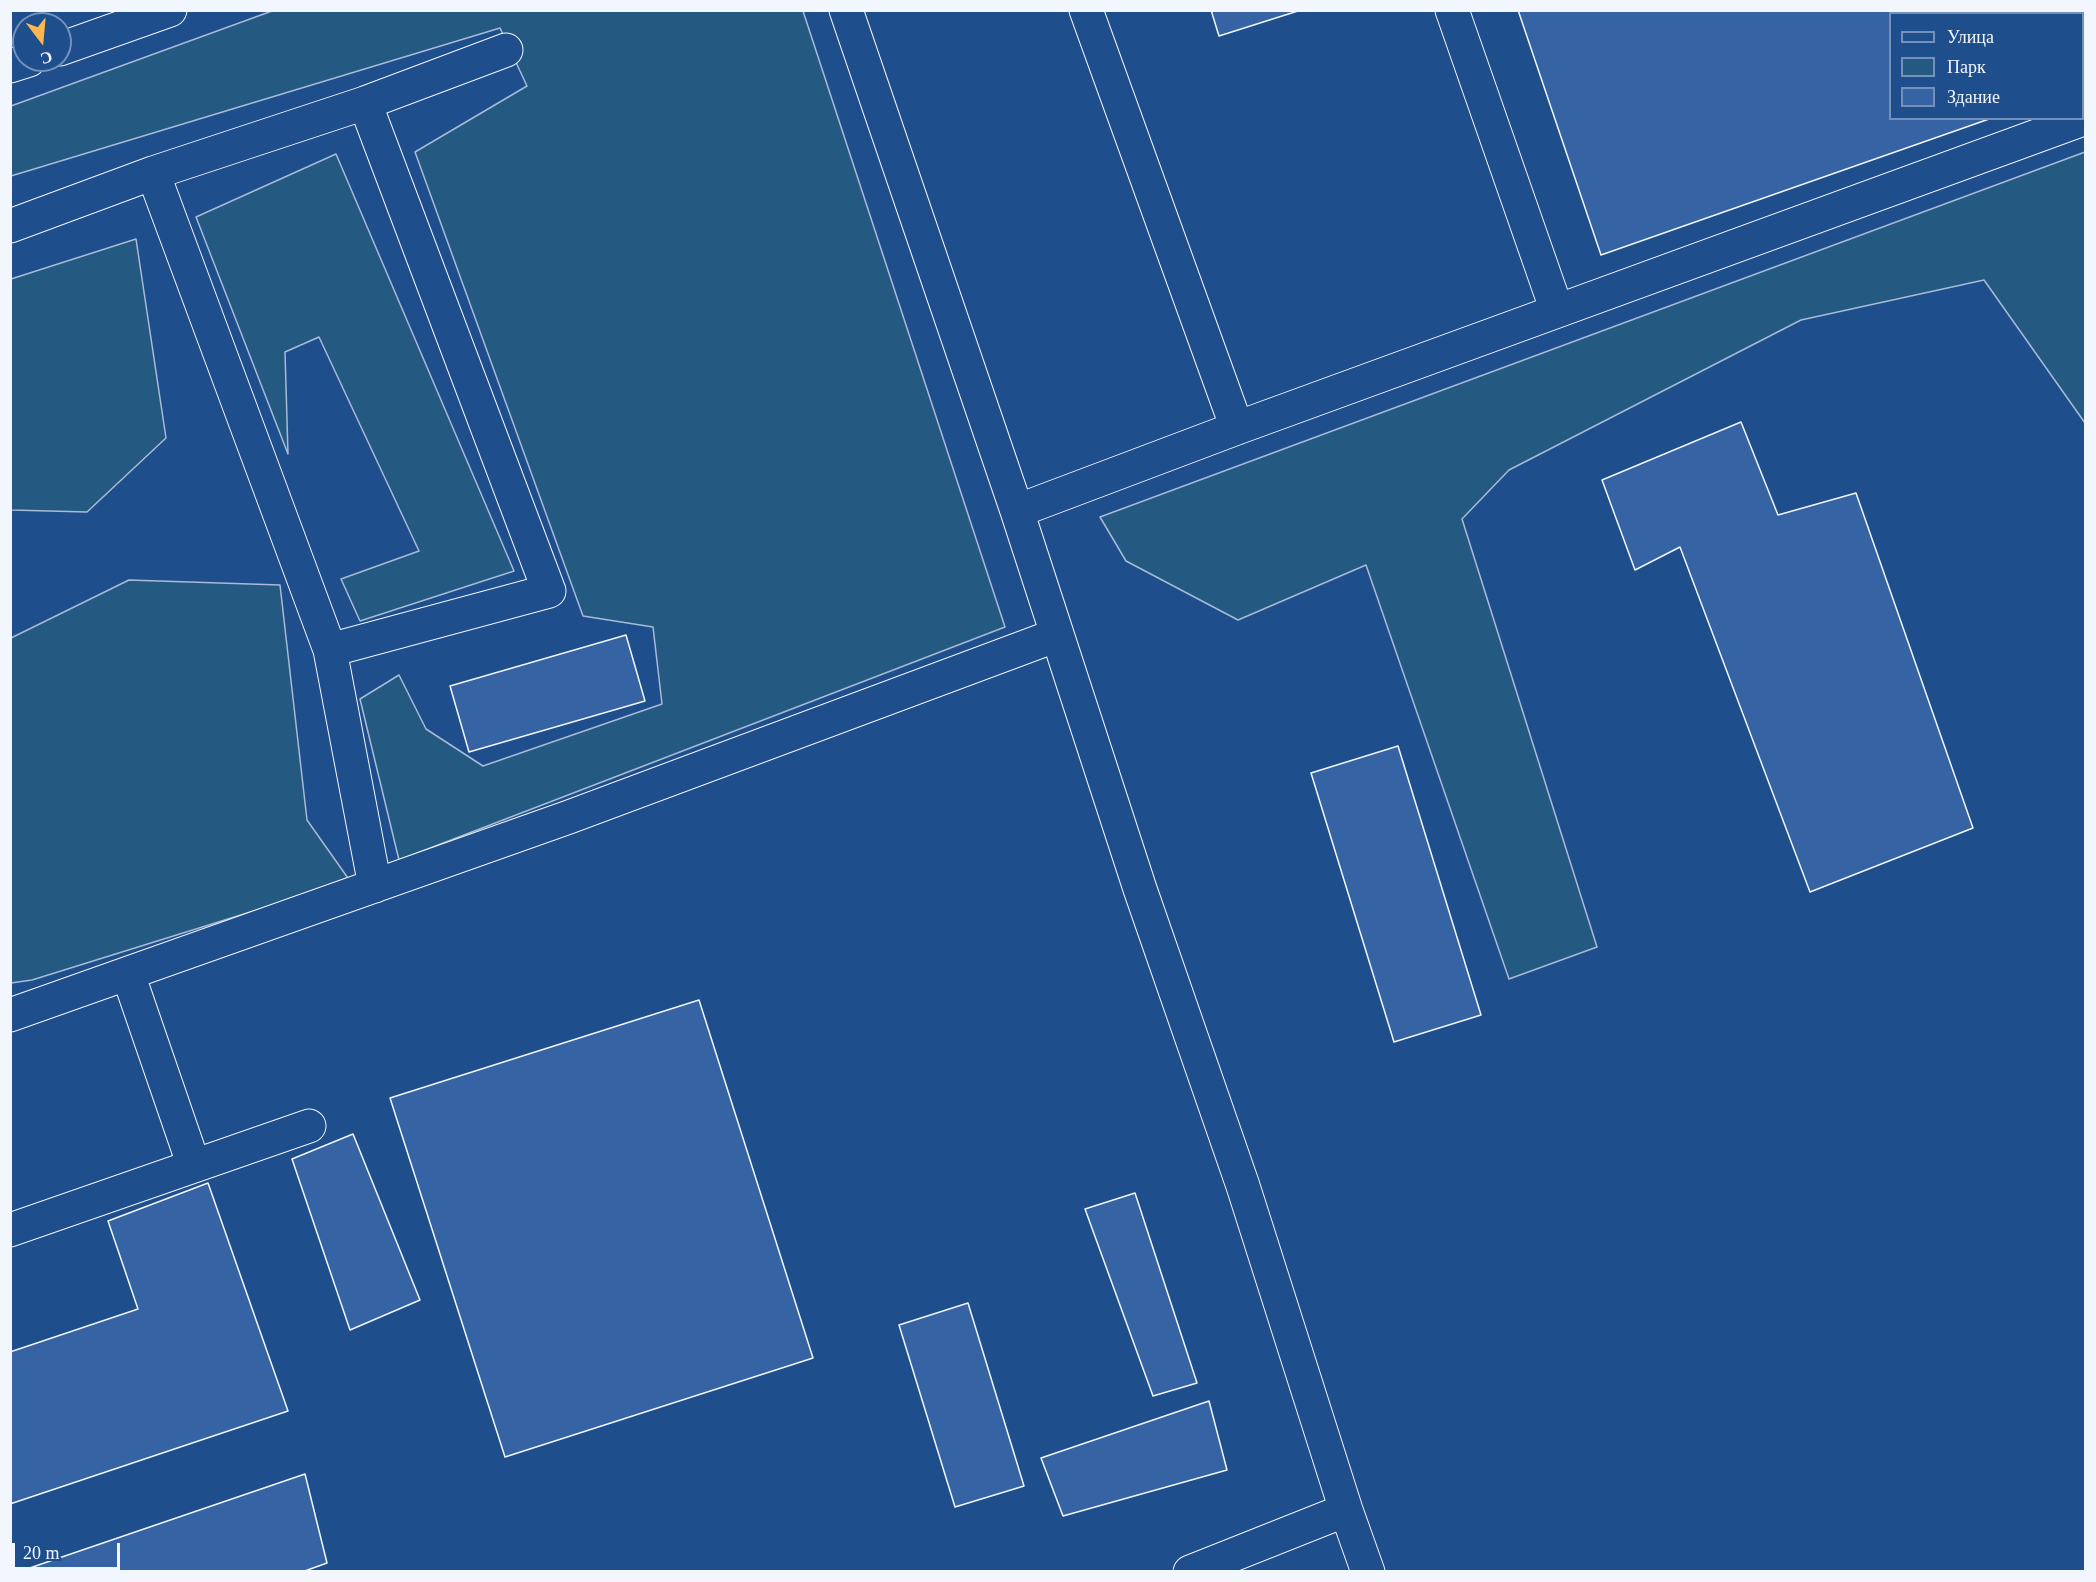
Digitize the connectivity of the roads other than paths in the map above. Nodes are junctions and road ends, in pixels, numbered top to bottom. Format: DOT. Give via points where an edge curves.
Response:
graph roads {
  1 [pos="170,10"];
  2 [pos="846,10"];
  3 [pos="1086,10"];
  4 [pos="1452,10"];
  5 [pos="72,45"];
  6 [pos="506,50"];
  7 [pos="364,103"];
  8 [pos="2080,120"];
  9 [pos="153,173"];
  10 [pos="10,226"];
  11 [pos="1557,311"];
  12 [pos="1237,428"];
  13 [pos="1017,511"];
  14 [pos="1057,635"];
  15 [pos="330,650"];
  16 [pos="375,886"];
  17 [pos="128,974"];
  18 [pos="10,1015"];
  19 [pos="309,1126"];
  20 [pos="194,1166"];
  21 [pos="10,1230"];
  22 [pos="1346,1510"];
  23 [pos="1190,1572"];
  24 [pos="1368,1572"];
  1 -- 5 [label="street"];
  2 -- 13 [label="street"];
  3 -- 12 [label="street"];
  4 -- 11 [label="street"];
  6 -- 7 [label="street"];
  7 -- 9 [label="street"];
  7 -- 15 [label="street" via="549,591"];
  8 -- 11 [label="street"];
  9 -- 10 [label="street"];
  9 -- 15 [label="street"];
  11 -- 12 [label="street"];
  12 -- 13 [label="street"];
  13 -- 14 [label="street"];
  14 -- 16 [label="street"];
  14 -- 22 [label="street" via="1243,1186"];
  15 -- 16 [label="street"];
  16 -- 17 [label="street"];
  17 -- 18 [label="street"];
  17 -- 20 [label="street"];
  19 -- 20 [label="street"];
  20 -- 21 [label="street"];
  22 -- 23 [label="street"];
  22 -- 24 [label="street"];
}
